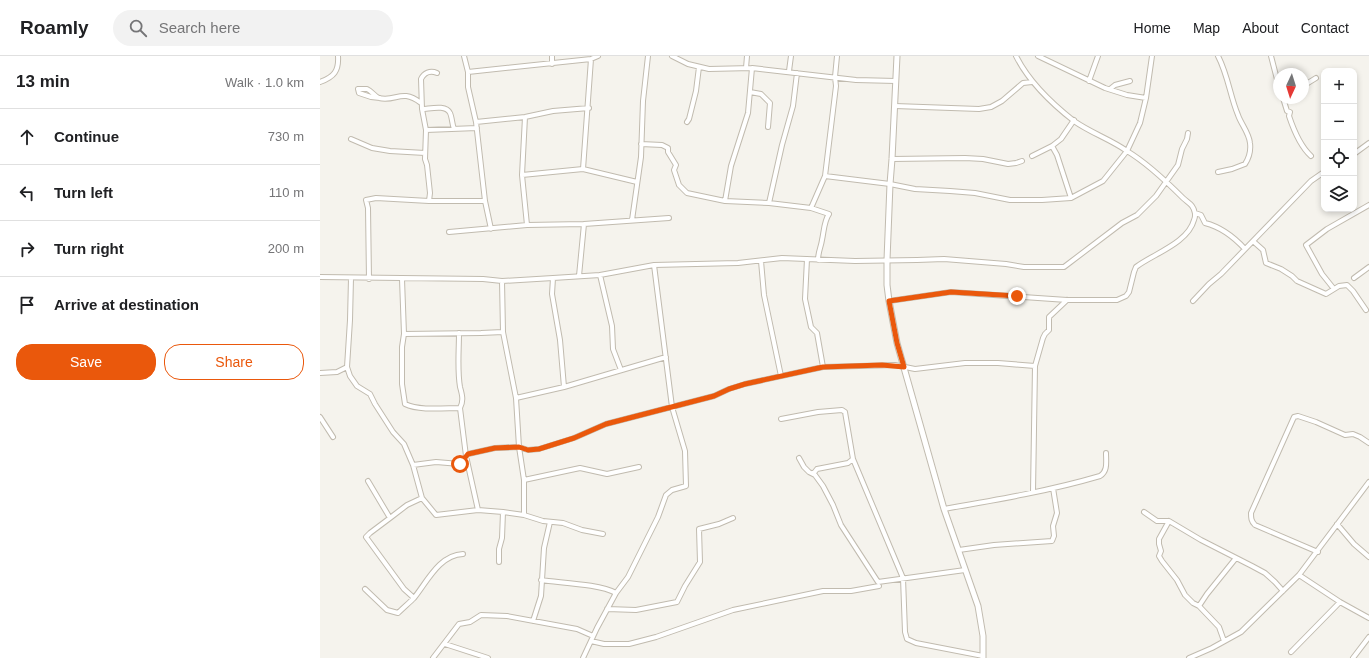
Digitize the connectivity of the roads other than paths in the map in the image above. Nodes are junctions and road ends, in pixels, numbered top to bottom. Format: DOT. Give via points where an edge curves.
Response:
graph roads {
  1 [pos="338,56"];
  2 [pos="464,56"];
  3 [pos="552,56"];
  4 [pos="598,56"];
  5 [pos="648,56"];
  6 [pos="672,56"];
  7 [pos="747,56"];
  8 [pos="791,56"];
  9 [pos="837,56"];
  10 [pos="897,56"];
  11 [pos="1016,56"];
  12 [pos="1038,56"];
  13 [pos="1098,56"];
  14 [pos="1152,56"];
  15 [pos="1218,56"];
  16 [pos="1271,56"];
  17 [pos="591,59"];
  18 [pos="552,64"];
  19 [pos="699,67"];
  20 [pos="746,68"];
  21 [pos="752,68"];
  22 [pos="1274,68"];
  23 [pos="789,71"];
  24 [pos="468,72"];
  25 [pos="437,73"];
  26 [pos="797,73"];
  27 [pos="835,77"];
  28 [pos="1316,78"];
  29 [pos="896,81"];
  30 [pos="1089,81"];
  31 [pos="1130,81"];
  32 [pos="320,82"];
  33 [pos="1032,82"];
  34 [pos="1309,82"];
  35 [pos="1110,89"];
  36 [pos="750,92"];
  37 [pos="380,98"];
  38 [pos="1146,98"];
  39 [pos="421,103"];
  40 [pos="1285,104"];
  41 [pos="894,106"];
  42 [pos="588,108"];
  43 [pos="422,109"];
  44 [pos="526,117"];
  45 [pos="1074,120"];
  46 [pos="476,122"];
  47 [pos="687,122"];
  48 [pos="768,127"];
  49 [pos="477,128"];
  50 [pos="454,129"];
  51 [pos="426,130"];
  52 [pos="1188,133"];
  53 [pos="351,139"];
  54 [pos="1369,143"];
  55 [pos="641,144"];
  56 [pos="1052,146"];
  57 [pos="1127,151"];
  58 [pos="1357,152"];
  59 [pos="425,153"];
  60 [pos="1032,156"];
  61 [pos="1311,156"];
  62 [pos="892,159"];
  63 [pos="1022,161"];
  64 [pos="584,169"];
  65 [pos="1218,172"];
  66 [pos="1321,174"];
  67 [pos="522,175"];
  68 [pos="825,176"];
  69 [pos="1166,181"];
  70 [pos="637,182"];
  71 [pos="890,184"];
  72 [pos="1071,198"];
  73 [pos="429,201"];
  74 [pos="485,201"];
  75 [pos="725,201"];
  76 [pos="769,203"];
  77 [pos="1369,204"];
  78 [pos="811,208"];
  79 [pos="1195,213"];
  80 [pos="669,218"];
  81 [pos="632,220"];
  82 [pos="584,224"];
  83 [pos="527,226"];
  84 [pos="491,229"];
  85 [pos="449,232"];
  86 [pos="1254,242"];
  87 [pos="1245,249"];
  88 [pos="807,259"];
  89 [pos="818,260"];
  90 [pos="887,260"];
  91 [pos="761,261"];
  92 [pos="654,265"];
  93 [pos="1369,267"];
  94 [pos="600,275"];
  95 [pos="579,276"];
  96 [pos="320,277"];
  97 [pos="351,278"];
  98 [pos="553,278"];
  99 [pos="1354,278"];
  100 [pos="369,279"];
  101 [pos="402,279"];
  102 [pos="502,280"];
  103 [pos="1334,289"];
  104 [pos="1067,300"];
  105 [pos="1193,300"];
  106 [pos="889,301"];
  107 [pos="1366,310"];
  108 [pos="503,332"];
  109 [pos="459,333"];
  110 [pos="404,334"];
  111 [pos="666,357"];
  112 [pos="1035,366"];
  113 [pos="347,367"];
  114 [pos="823,367"];
  115 [pos="904,367"];
  116 [pos="621,370"];
  117 [pos="320,373"];
  118 [pos="781,376"];
  119 [pos="564,387"];
  120 [pos="516,398"];
  121 [pos="672,407"];
  122 [pos="460,408"];
  123 [pos="320,417"];
  124 [pos="781,419"];
  125 [pos="333,437"];
  126 [pos="1369,443"];
  127 [pos="519,447"];
  128 [pos="1106,453"];
  129 [pos="466,456"];
  130 [pos="799,458"];
  131 [pos="853,458"];
  132 [pos="413,465"];
  133 [pos="639,467"];
  134 [pos="814,474"];
  135 [pos="524,480"];
  136 [pos="368,481"];
  137 [pos="1369,482"];
  138 [pos="1053,488"];
  139 [pos="1033,492"];
  140 [pos="422,498"];
  141 [pos="944,509"];
  142 [pos="478,510"];
  143 [pos="503,512"];
  144 [pos="1144,512"];
  145 [pos="524,515"];
  146 [pos="390,518"];
  147 [pos="733,518"];
  148 [pos="1169,521"];
  149 [pos="550,522"];
  150 [pos="1337,524"];
  151 [pos="602,534"];
  152 [pos="959,550"];
  153 [pos="1318,552"];
  154 [pos="463,554"];
  155 [pos="1369,557"];
  156 [pos="1236,558"];
  157 [pos="499,562"];
  158 [pos="965,570"];
  159 [pos="1300,575"];
  160 [pos="903,578"];
  161 [pos="541,580"];
  162 [pos="879,586"];
  163 [pos="365,589"];
  164 [pos="1283,591"];
  165 [pos="616,593"];
  166 [pos="414,598"];
  167 [pos="1340,602"];
  168 [pos="1199,606"];
  169 [pos="607,610"];
  170 [pos="1369,618"];
  171 [pos="533,621"];
  172 [pos="1369,637"];
  173 [pos="592,638"];
  174 [pos="1224,641"];
  175 [pos="444,644"];
  176 [pos="1291,652"];
  177 [pos="983,657"];
  178 [pos="433,658"];
  179 [pos="488,658"];
  180 [pos="583,658"];
  181 [pos="1189,658"];
  182 [pos="1353,658"];
  1 -- 32 [label="street" via="338,69 330,78"];
  2 -- 24 [label="street"];
  3 -- 18 [label="street"];
  4 -- 17 [label="street"];
  5 -- 55 [label="street"];
  6 -- 19 [label="street"];
  7 -- 20 [label="street"];
  8 -- 23 [label="street"];
  9 -- 27 [label="street"];
  10 -- 29 [label="street"];
  11 -- 33 [label="street"];
  12 -- 30 [label="street"];
  13 -- 30 [label="street"];
  14 -- 38 [label="street"];
  15 -- 65 [label="street" via="1250,145 1250,152 1244,164"];
  16 -- 22 [label="street"];
  17 -- 18 [label="street"];
  17 -- 42 [label="street"];
  18 -- 24 [label="street"];
  19 -- 20 [label="street"];
  19 -- 47 [label="street"];
  20 -- 21 [label="street"];
  21 -- 23 [label="street"];
  21 -- 36 [label="street"];
  23 -- 26 [label="street"];
  24 -- 46 [label="street" via="468,86"];
  25 -- 39 [label="street" via="429,72 420,79"];
  26 -- 27 [label="street"];
  26 -- 76 [label="street" via="793,106"];
  27 -- 29 [label="street"];
  27 -- 68 [label="street"];
  28 -- 34 [label="street"];
  29 -- 41 [label="street"];
  30 -- 35 [label="street"];
  31 -- 35 [label="street"];
  33 -- 41 [label="street" via="1023,83 991,107 980,109"];
  33 -- 45 [label="street"];
  35 -- 38 [label="street"];
  36 -- 48 [label="street" via="761,94 770,103"];
  36 -- 75 [label="street" via="748,113 731,166"];
  37 -- 37 [label="street" via="367,89 358,89 359,93"];
  37 -- 39 [label="street" via="404,95"];
  38 -- 57 [label="street" via="1140,123"];
  39 -- 43 [label="street"];
  40 -- 61 [label="street" via="1299,141"];
  41 -- 62 [label="street"];
  42 -- 44 [label="street" via="553,111"];
  42 -- 64 [label="street"];
  43 -- 50 [label="street" via="448,110"];
  43 -- 51 [label="street"];
  44 -- 46 [label="street"];
  44 -- 67 [label="street"];
  45 -- 56 [label="street"];
  45 -- 57 [label="street" via="1083,128"];
  46 -- 49 [label="street"];
  49 -- 50 [label="street"];
  49 -- 74 [label="street"];
  50 -- 51 [label="street"];
  51 -- 59 [label="street"];
  52 -- 69 [label="street" via="1178,165"];
  53 -- 59 [label="street" via="372,148"];
  54 -- 58 [label="street"];
  55 -- 70 [label="street"];
  55 -- 75 [label="street" via="662,145 668,148 676,165 674,170 679,185 687,193"];
  56 -- 60 [label="street"];
  56 -- 72 [label="street"];
  57 -- 69 [label="street"];
  57 -- 72 [label="street" via="1103,181"];
  59 -- 73 [label="street"];
  62 -- 63 [label="street" via="965,158 1008,164"];
  62 -- 71 [label="street"];
  64 -- 67 [label="street"];
  64 -- 70 [label="street"];
  66 -- 87 [label="street" via="1311,181"];
  67 -- 83 [label="street"];
  68 -- 71 [label="street"];
  68 -- 78 [label="street"];
  69 -- 79 [label="street" via="1192,206"];
  69 -- 90 [label="street" via="1156,196 1137,215 1122,223 1064,267 1024,267 960,259"];
  70 -- 81 [label="street"];
  71 -- 72 [label="street" via="1010,200"];
  71 -- 90 [label="street"];
  73 -- 74 [label="street"];
  73 -- 100 [label="street" via="376,198 366,200"];
  74 -- 84 [label="street"];
  75 -- 76 [label="street"];
  76 -- 78 [label="street"];
  77 -- 103 [label="street" via="1306,245 1322,274"];
  78 -- 89 [label="street" via="829,214 824,225"];
  79 -- 87 [label="street" via="1201,215 1205,223 1235,238"];
  79 -- 104 [label="street" via="1194,222 1184,236 1136,267 1126,296 1117,300"];
  80 -- 81 [label="street"];
  81 -- 82 [label="street"];
  82 -- 83 [label="street"];
  82 -- 95 [label="street"];
  83 -- 84 [label="street"];
  84 -- 85 [label="street"];
  86 -- 103 [label="street" via="1264,250 1266,264 1281,269 1297,281 1326,294"];
  87 -- 105 [label="street"];
  88 -- 89 [label="street"];
  88 -- 91 [label="street" via="782,258"];
  88 -- 114 [label="street" via="805,299 810,327 817,333"];
  89 -- 90 [label="street"];
  90 -- 106 [label="street"];
  91 -- 92 [label="street"];
  91 -- 118 [label="street" via="764,295"];
  92 -- 94 [label="street"];
  92 -- 111 [label="street"];
  93 -- 99 [label="street"];
  94 -- 95 [label="street"];
  94 -- 116 [label="street" via="612,326 614,349"];
  95 -- 98 [label="street"];
  96 -- 97 [label="street"];
  97 -- 100 [label="street"];
  97 -- 113 [label="street"];
  98 -- 102 [label="street"];
  98 -- 119 [label="street" via="552,294 560,340"];
  100 -- 101 [label="street"];
  101 -- 102 [label="street"];
  101 -- 110 [label="street"];
  102 -- 108 [label="street"];
  103 -- 107 [label="street" via="1347,285"];
  104 -- 106 [label="street" via="951,292"];
  104 -- 112 [label="street" via="1049,317 1049,330 1043,338"];
  106 -- 115 [label="street"];
  108 -- 109 [label="street"];
  108 -- 120 [label="street"];
  109 -- 110 [label="street"];
  109 -- 122 [label="street" via="459,377 463,400"];
  110 -- 122 [label="street" via="402,384 405,404 426,408"];
  111 -- 116 [label="street"];
  111 -- 121 [label="street"];
  112 -- 115 [label="street" via="965,362 915,369"];
  112 -- 139 [label="street"];
  113 -- 117 [label="street" via="337,372"];
  113 -- 132 [label="street" via="357,386 370,394 374,404 404,444"];
  114 -- 115 [label="street"];
  114 -- 118 [label="street"];
  115 -- 141 [label="street"];
  116 -- 119 [label="street"];
  118 -- 121 [label="street" via="745,384 714,396"];
  119 -- 120 [label="street"];
  120 -- 127 [label="street"];
  121 -- 127 [label="street" via="606,424 548,447 528,450"];
  121 -- 165 [label="street" via="685,451 686,486 672,490 666,495 628,577"];
  122 -- 129 [label="street"];
  123 -- 125 [label="street"];
  124 -- 131 [label="street" via="818,412 844,411"];
  126 -- 153 [label="street" via="1352,434 1345,435 1316,422 1294,417 1251,518 1255,525"];
  127 -- 129 [label="street" via="495,448"];
  127 -- 135 [label="street"];
  128 -- 138 [label="street" via="1103,475"];
  129 -- 132 [label="street" via="460,464 436,462"];
  129 -- 142 [label="street"];
  130 -- 134 [label="street" via="808,472"];
  131 -- 134 [label="street" via="848,463 816,469"];
  131 -- 160 [label="street"];
  132 -- 140 [label="street"];
  133 -- 135 [label="street" via="607,474 580,468"];
  134 -- 160 [label="street" via="833,505 841,526 878,582"];
  135 -- 145 [label="street"];
  136 -- 146 [label="street"];
  137 -- 150 [label="street"];
  138 -- 139 [label="street"];
  138 -- 152 [label="street" via="1057,513 1052,541"];
  139 -- 141 [label="street"];
  140 -- 142 [label="street" via="436,515"];
  140 -- 146 [label="street" via="407,505"];
  141 -- 152 [label="street"];
  142 -- 143 [label="street"];
  143 -- 145 [label="street"];
  143 -- 157 [label="street"];
  144 -- 148 [label="street" via="1157,521"];
  145 -- 149 [label="street"];
  146 -- 166 [label="street" via="366,537 404,589"];
  147 -- 169 [label="street" via="700,529 700,562 676,602 636,610"];
  148 -- 156 [label="street"];
  148 -- 168 [label="street" via="1159,539 1159,556 1185,595"];
  149 -- 151 [label="street"];
  149 -- 161 [label="street"];
  150 -- 153 [label="street"];
  150 -- 155 [label="street"];
  152 -- 158 [label="street"];
  153 -- 159 [label="street"];
  154 -- 166 [label="street" via="458,554 434,570"];
  156 -- 164 [label="street" via="1264,573"];
  156 -- 168 [label="street"];
  158 -- 160 [label="street"];
  158 -- 177 [label="street" via="981,619"];
  159 -- 164 [label="street"];
  159 -- 167 [label="street"];
  160 -- 177 [label="street" via="907,639"];
  161 -- 165 [label="street" via="596,587"];
  161 -- 171 [label="street" via="541,596"];
  162 -- 173 [label="street" via="851,591 823,591 733,610 629,644 604,644"];
  163 -- 166 [label="street" via="387,610 398,613"];
  164 -- 174 [label="street" via="1241,632"];
  165 -- 169 [label="street"];
  167 -- 170 [label="street"];
  167 -- 176 [label="street"];
  168 -- 174 [label="street" via="1218,627"];
  169 -- 173 [label="street"];
  171 -- 173 [label="street" via="576,629"];
  171 -- 175 [label="street" via="481,615 470,622 459,624"];
  172 -- 182 [label="street"];
  173 -- 180 [label="street"];
  174 -- 181 [label="street"];
  175 -- 178 [label="street"];
  175 -- 179 [label="street"];
}
